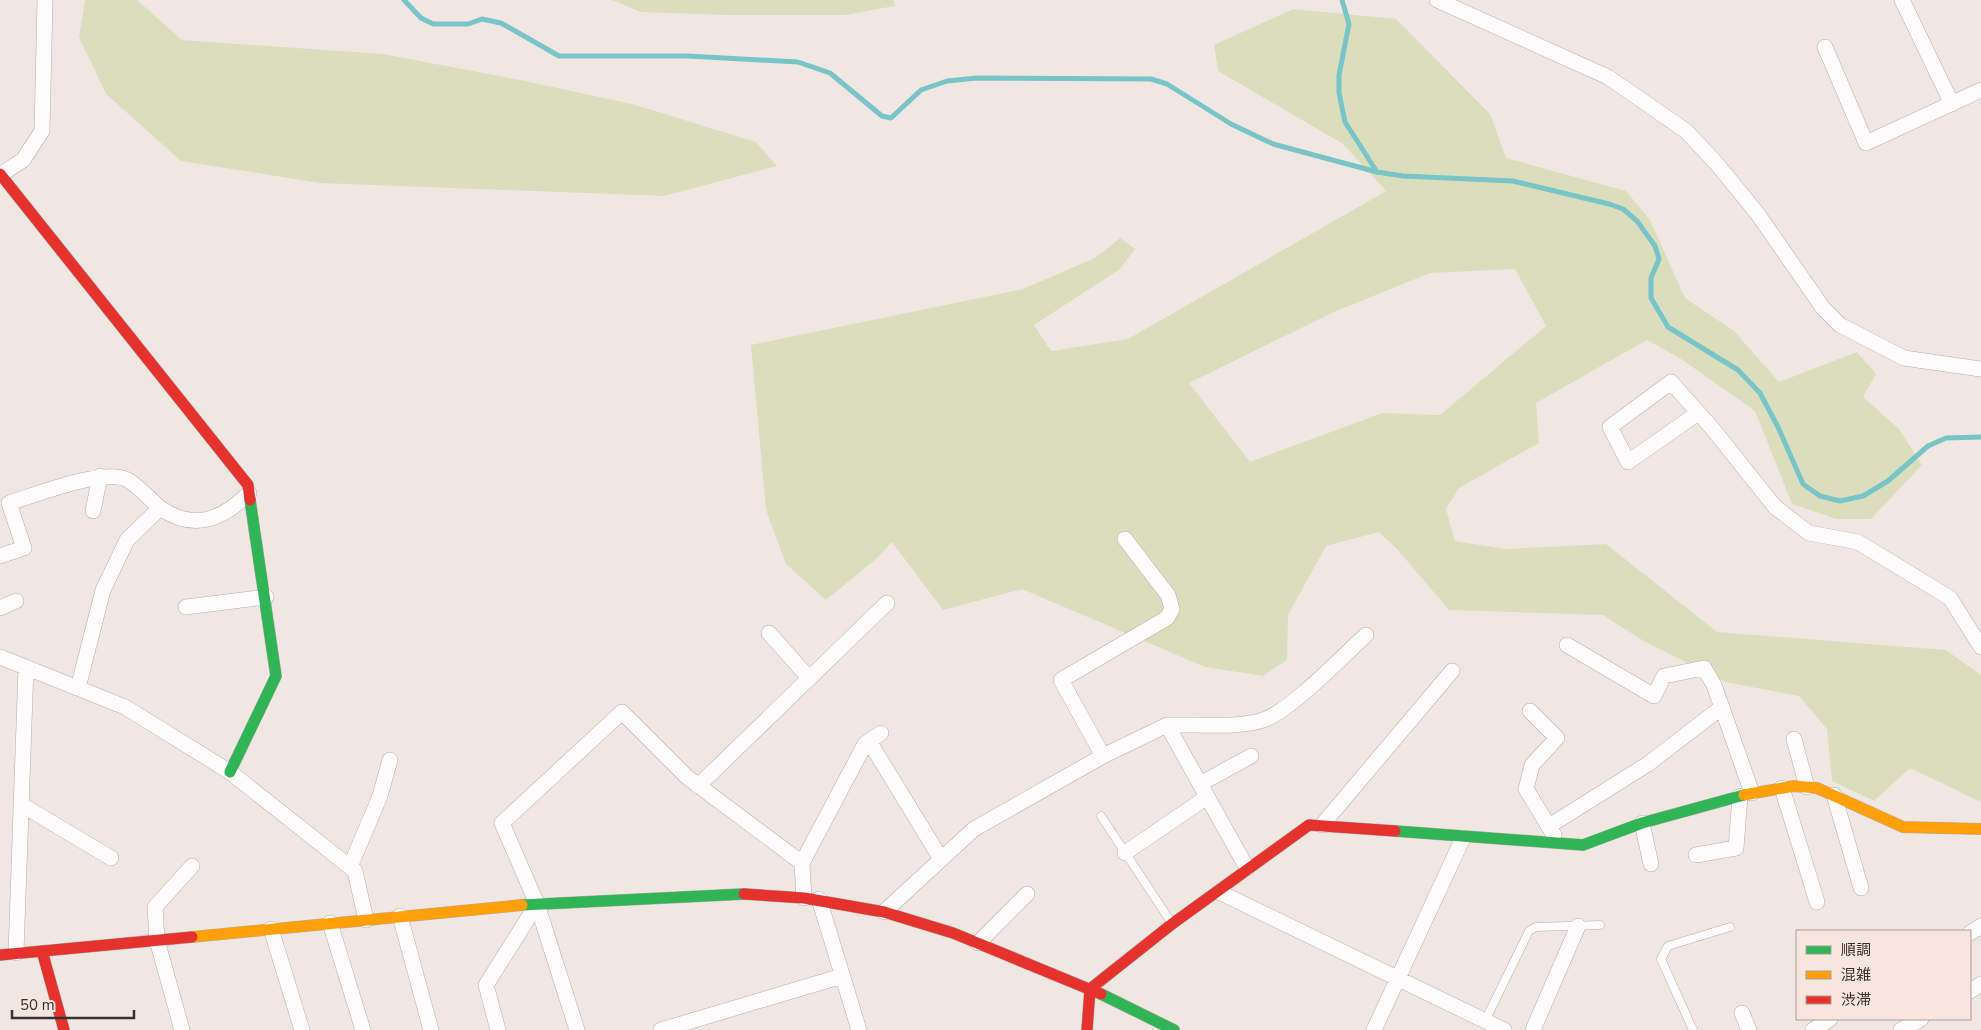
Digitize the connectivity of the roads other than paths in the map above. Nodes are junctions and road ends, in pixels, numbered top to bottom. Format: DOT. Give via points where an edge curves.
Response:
graph roads {
  1 [pos="45,0"];
  2 [pos="1437,0"];
  3 [pos="1902,0"];
  4 [pos="1824,47"];
  5 [pos="1981,90"];
  6 [pos="1952,104"];
  7 [pos="0,175"];
  8 [pos="1981,369"];
  9 [pos="1698,412"];
  10 [pos="100,476"];
  11 [pos="249,493"];
  12 [pos="160,508"];
  13 [pos="93,511"];
  14 [pos="1125,539"];
  15 [pos="0,556"];
  16 [pos="266,597"];
  17 [pos="16,601"];
  18 [pos="887,603"];
  19 [pos="186,607"];
  20 [pos="0,608"];
  21 [pos="769,633"];
  22 [pos="1366,635"];
  23 [pos="1567,645"];
  24 [pos="1981,647"];
  25 [pos="0,657"];
  26 [pos="26,667"];
  27 [pos="1452,671"];
  28 [pos="809,678"];
  29 [pos="78,688"];
  30 [pos="1722,707"];
  31 [pos="1530,711"];
  32 [pos="1167,725"];
  33 [pos="1794,739"];
  34 [pos="1103,756"];
  35 [pos="1251,756"];
  36 [pos="390,760"];
  37 [pos="230,772"];
  38 [pos="698,786"];
  39 [pos="1806,787"];
  40 [pos="1782,788"];
  41 [pos="1203,790"];
  42 [pos="1746,795"];
  43 [pos="1834,795"];
  44 [pos="22,806"];
  45 [pos="1100,816"];
  46 [pos="1642,824"];
  47 [pos="1322,825"];
  48 [pos="1548,826"];
  49 [pos="1981,829"];
  50 [pos="1463,838"];
  51 [pos="1560,844"];
  52 [pos="1125,853"];
  53 [pos="1696,855"];
  54 [pos="111,858"];
  55 [pos="941,859"];
  56 [pos="802,863"];
  57 [pos="1651,864"];
  58 [pos="192,866"];
  59 [pos="350,867"];
  60 [pos="1247,868"];
  61 [pos="1861,888"];
  62 [pos="1219,892"];
  63 [pos="1028,894"];
  64 [pos="804,898"];
  65 [pos="819,899"];
  66 [pos="1817,902"];
  67 [pos="537,904"];
  68 [pos="884,912"];
  69 [pos="400,916"];
  70 [pos="366,920"];
  71 [pos="330,923"];
  72 [pos="1172,924"];
  73 [pos="1600,925"];
  74 [pos="1578,926"];
  75 [pos="1730,927"];
  76 [pos="271,929"];
  77 [pos="157,940"];
  78 [pos="978,943"];
  79 [pos="42,951"];
  80 [pos="16,953"];
  81 [pos="0,955"];
  82 [pos="842,976"];
  83 [pos="1397,979"];
  84 [pos="1090,989"];
  85 [pos="1742,1013"];
  86 [pos="1828,1020"];
  87 [pos="1919,1020"];
  88 [pos="1485,1021"];
  89 [pos="64,1030"];
  90 [pos="182,1030"];
  91 [pos="302,1030"];
  92 [pos="363,1030"];
  93 [pos="431,1030"];
  94 [pos="498,1030"];
  95 [pos="577,1030"];
  96 [pos="661,1030"];
  97 [pos="859,1030"];
  98 [pos="1087,1030"];
  99 [pos="1174,1030"];
  100 [pos="1374,1030"];
  101 [pos="1504,1030"];
  102 [pos="1533,1030"];
  103 [pos="1693,1030"];
  104 [pos="1749,1030"];
  105 [pos="1812,1030"];
  106 [pos="1901,1030"];
  1 -- 7 [label="street" via="42,131 22,160"];
  2 -- 8 [label="street" via="1608,77 1686,131 1757,213 1823,308 1840,325 1904,358"];
  3 -- 6 [label="street"];
  4 -- 6 [label="street" via="1866,143"];
  5 -- 6 [label="street"];
  7 -- 11 [label="street" via="248,485"];
  9 -- 9 [label="street" via="1628,462 1610,427 1670,382"];
  9 -- 24 [label="street" via="1775,507 1809,533 1858,542 1950,598"];
  10 -- 12 [label="street" via="128,480"];
  10 -- 13 [label="street"];
  10 -- 15 [label="street" via="9,503 24,548"];
  11 -- 12 [label="street" via="234,508 205,520 175,518"];
  11 -- 16 [label="street"];
  12 -- 29 [label="street" via="127,540 103,590"];
  14 -- 34 [label="street" via="1168,595 1172,609 1167,618 1061,680"];
  16 -- 19 [label="street"];
  16 -- 37 [label="street" via="276,676"];
  17 -- 20 [label="street"];
  18 -- 28 [label="street"];
  21 -- 28 [label="street"];
  22 -- 32 [label="street" via="1290,703 1267,719 1244,724"];
  23 -- 30 [label="street" via="1654,696 1664,676 1704,668"];
  25 -- 26 [label="street"];
  26 -- 29 [label="street"];
  26 -- 44 [label="street"];
  27 -- 47 [label="street"];
  28 -- 38 [label="street"];
  29 -- 37 [label="street" via="125,707"];
  30 -- 42 [label="street"];
  30 -- 48 [label="street" via="1648,764"];
  31 -- 48 [label="street" via="1557,738 1532,765 1526,789"];
  32 -- 34 [label="street"];
  32 -- 41 [label="street"];
  33 -- 39 [label="street"];
  34 -- 55 [label="street" via="974,829"];
  35 -- 41 [label="street"];
  36 -- 59 [label="street" via="380,796"];
  37 -- 59 [label="street"];
  38 -- 56 [label="street"];
  38 -- 67 [label="street" via="622,712 502,823"];
  39 -- 40 [label="street"];
  39 -- 43 [label="street"];
  40 -- 42 [label="street"];
  40 -- 66 [label="street"];
  41 -- 52 [label="street"];
  41 -- 60 [label="street"];
  42 -- 46 [label="street"];
  42 -- 53 [label="street" via="1736,848"];
  43 -- 49 [label="street" via="1903,827"];
  43 -- 61 [label="street"];
  44 -- 54 [label="street"];
  44 -- 80 [label="street"];
  45 -- 52 [label="lane"];
  46 -- 51 [label="street" via="1583,845"];
  46 -- 57 [label="street"];
  47 -- 50 [label="street"];
  47 -- 60 [label="street" via="1309,825"];
  48 -- 51 [label="street"];
  50 -- 51 [label="street"];
  50 -- 83 [label="street"];
  52 -- 72 [label="lane"];
  55 -- 56 [label="street" via="875,737 864,744"];
  55 -- 68 [label="street"];
  56 -- 64 [label="street"];
  58 -- 77 [label="street" via="155,907"];
  59 -- 70 [label="street" via="355,871"];
  60 -- 62 [label="street"];
  62 -- 72 [label="street"];
  62 -- 83 [label="street"];
  63 -- 78 [label="street"];
  64 -- 65 [label="street"];
  64 -- 67 [label="street" via="711,894"];
  65 -- 68 [label="street"];
  65 -- 82 [label="street"];
  67 -- 69 [label="street"];
  67 -- 94 [label="street" via="486,985"];
  67 -- 95 [label="street"];
  68 -- 78 [label="street"];
  69 -- 70 [label="street"];
  69 -- 93 [label="street"];
  70 -- 71 [label="street"];
  71 -- 76 [label="street"];
  71 -- 92 [label="street"];
  72 -- 84 [label="street"];
  73 -- 74 [label="lane"];
  74 -- 88 [label="lane" via="1529,931"];
  74 -- 102 [label="street"];
  75 -- 103 [label="lane" via="1668,946 1661,959"];
  76 -- 77 [label="street"];
  76 -- 91 [label="street"];
  77 -- 79 [label="street"];
  77 -- 90 [label="street"];
  78 -- 84 [label="street"];
  79 -- 80 [label="street"];
  79 -- 89 [label="street"];
  80 -- 81 [label="street"];
  82 -- 96 [label="street"];
  82 -- 97 [label="street"];
  83 -- 88 [label="street"];
  83 -- 100 [label="street"];
  84 -- 98 [label="street"];
  84 -- 99 [label="street"];
  85 -- 104 [label="street"];
  86 -- 105 [label="street"];
  87 -- 106 [label="street"];
  88 -- 101 [label="street"];
}
